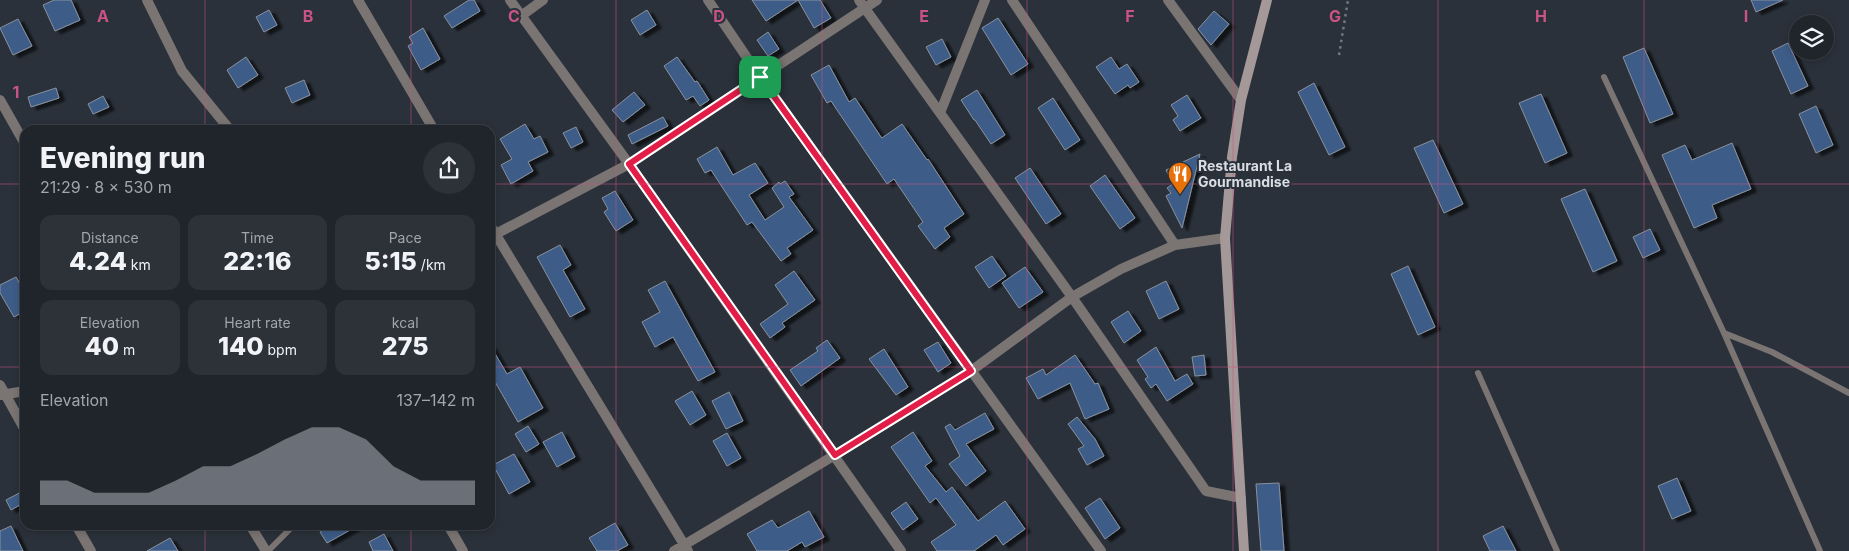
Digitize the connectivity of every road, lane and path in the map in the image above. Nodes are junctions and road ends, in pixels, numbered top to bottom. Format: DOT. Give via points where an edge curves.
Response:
graph roads {
  1 [pos="146,0"];
  2 [pos="358,0"];
  3 [pos="510,0"];
  4 [pos="543,0"];
  5 [pos="708,0"];
  6 [pos="877,0"];
  7 [pos="985,0"];
  8 [pos="1012,0"];
  9 [pos="1168,0"];
  10 [pos="1267,0"];
  11 [pos="1348,0"];
  12 [pos="862,4"];
  13 [pos="521,16"];
  14 [pos="1339,55"];
  15 [pos="760,77"];
  16 [pos="1604,77"];
  17 [pos="0,100"];
  18 [pos="1241,100"];
  19 [pos="940,113"];
  20 [pos="226,125"];
  21 [pos="431,125"];
  22 [pos="20,135"];
  23 [pos="629,164"];
  24 [pos="495,231"];
  25 [pos="495,237"];
  26 [pos="1225,238"];
  27 [pos="1175,245"];
  28 [pos="1072,297"];
  29 [pos="1724,333"];
  30 [pos="971,371"];
  31 [pos="1478,373"];
  32 [pos="0,385"];
  33 [pos="20,392"];
  34 [pos="1849,393"];
  35 [pos="3,395"];
  36 [pos="20,422"];
  37 [pos="835,455"];
  38 [pos="1241,498"];
  39 [pos="79,530"];
  40 [pos="253,530"];
  41 [pos="289,530"];
  42 [pos="451,530"];
  43 [pos="686,548"];
  44 [pos="91,551"];
  45 [pos="267,551"];
  46 [pos="463,551"];
  47 [pos="674,551"];
  48 [pos="901,551"];
  49 [pos="1101,551"];
  50 [pos="1244,551"];
  51 [pos="1557,551"];
  52 [pos="1820,551"];
  1 -- 20 [label="street" via="182,71"];
  2 -- 21 [label="street"];
  3 -- 13 [label="street"];
  4 -- 13 [label="street"];
  5 -- 15 [label="street"];
  6 -- 12 [label="street"];
  7 -- 19 [label="street"];
  8 -- 27 [label="street"];
  9 -- 18 [label="street"];
  10 -- 18 [label="main road"];
  11 -- 14 [label="path"];
  12 -- 15 [label="street"];
  12 -- 19 [label="street"];
  13 -- 23 [label="street"];
  15 -- 23 [label="street"];
  15 -- 30 [label="street"];
  16 -- 29 [label="lane"];
  17 -- 22 [label="street"];
  18 -- 26 [label="main road"];
  19 -- 28 [label="street"];
  23 -- 24 [label="street"];
  23 -- 37 [label="street"];
  25 -- 43 [label="street"];
  26 -- 27 [label="street"];
  26 -- 38 [label="main road"];
  27 -- 28 [label="street" via="1121,269"];
  28 -- 30 [label="street"];
  28 -- 38 [label="street" via="1206,491"];
  29 -- 34 [label="lane" via="1772,352"];
  29 -- 52 [label="lane"];
  30 -- 37 [label="street"];
  30 -- 49 [label="street"];
  31 -- 51 [label="lane"];
  32 -- 35 [label="street"];
  33 -- 35 [label="street"];
  35 -- 36 [label="street"];
  37 -- 43 [label="street"];
  37 -- 48 [label="street"];
  38 -- 50 [label="main road"];
  39 -- 44 [label="street"];
  40 -- 45 [label="street"];
  41 -- 45 [label="lane"];
  42 -- 46 [label="street"];
  43 -- 47 [label="street"];
}
